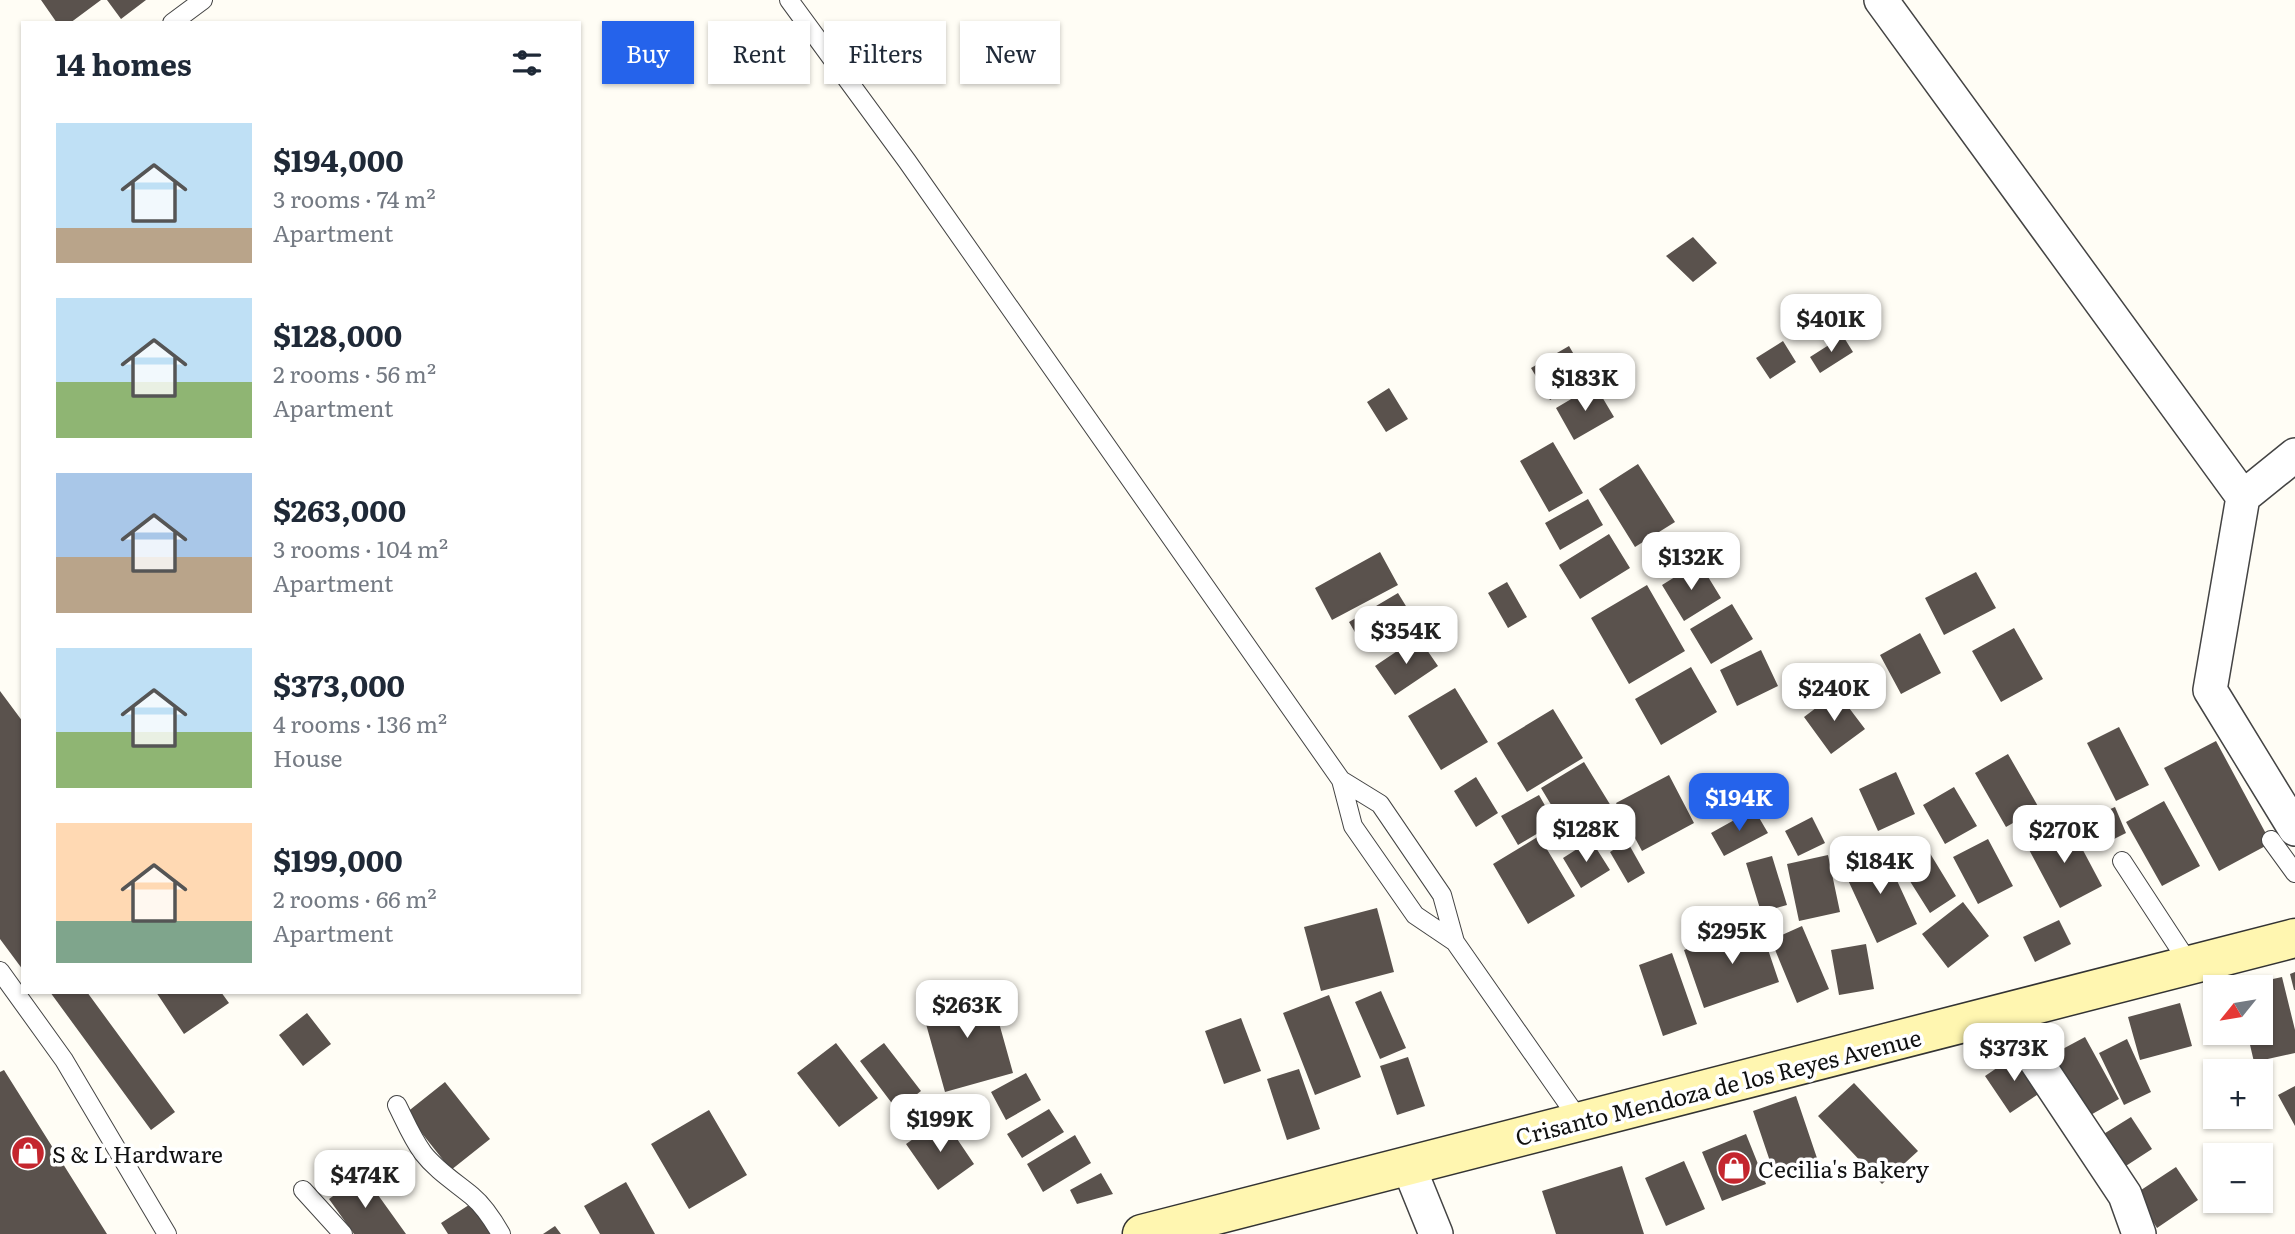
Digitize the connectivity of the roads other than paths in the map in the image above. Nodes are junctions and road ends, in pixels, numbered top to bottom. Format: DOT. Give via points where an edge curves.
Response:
graph roads {
  1 [pos="203,0"];
  2 [pos="789,0"];
  3 [pos="1881,0"];
  4 [pos="175,21"];
  5 [pos="2295,455"];
  6 [pos="2243,497"];
  7 [pos="1341,780"];
  8 [pos="2283,835"];
  9 [pos="2123,861"];
  10 [pos="2295,873"];
  11 [pos="2295,938"];
  12 [pos="1455,942"];
  13 [pos="2190,965"];
  14 [pos="0,971"];
  15 [pos="2004,1013"];
  16 [pos="397,1105"];
  17 [pos="1580,1121"];
  18 [pos="1408,1165"];
  19 [pos="303,1190"];
  20 [pos="167,1234"];
  21 [pos="343,1234"];
  22 [pos="501,1234"];
  23 [pos="1142,1234"];
  24 [pos="1436,1234"];
  25 [pos="2139,1234"];
  1 -- 4 [label="lane"];
  2 -- 7 [label="lane" via="907,160"];
  3 -- 6 [label="street"];
  5 -- 6 [label="street"];
  6 -- 8 [label="street" via="2210,690"];
  7 -- 12 [label="lane" via="1353,826 1415,915"];
  7 -- 12 [label="lane" via="1380,804 1442,895"];
  8 -- 10 [label="lane"];
  9 -- 13 [label="lane"];
  11 -- 13 [label="main road, Crisanto Mendoza de los Reyes Avenue"];
  12 -- 17 [label="lane"];
  13 -- 15 [label="main road, Crisanto Mendoza de los Reyes Avenue"];
  14 -- 20 [label="lane" via="64,1060"];
  15 -- 17 [label="main road, Crisanto Mendoza de los Reyes Avenue"];
  15 -- 25 [label="street" via="2125,1195"];
  16 -- 22 [label="lane" via="424,1154 473,1197"];
  17 -- 18 [label="main road, Crisanto Mendoza de los Reyes Avenue"];
  18 -- 23 [label="main road, Crisanto Mendoza de los Reyes Avenue"];
  18 -- 24 [label="street"];
  19 -- 21 [label="lane"];
}
